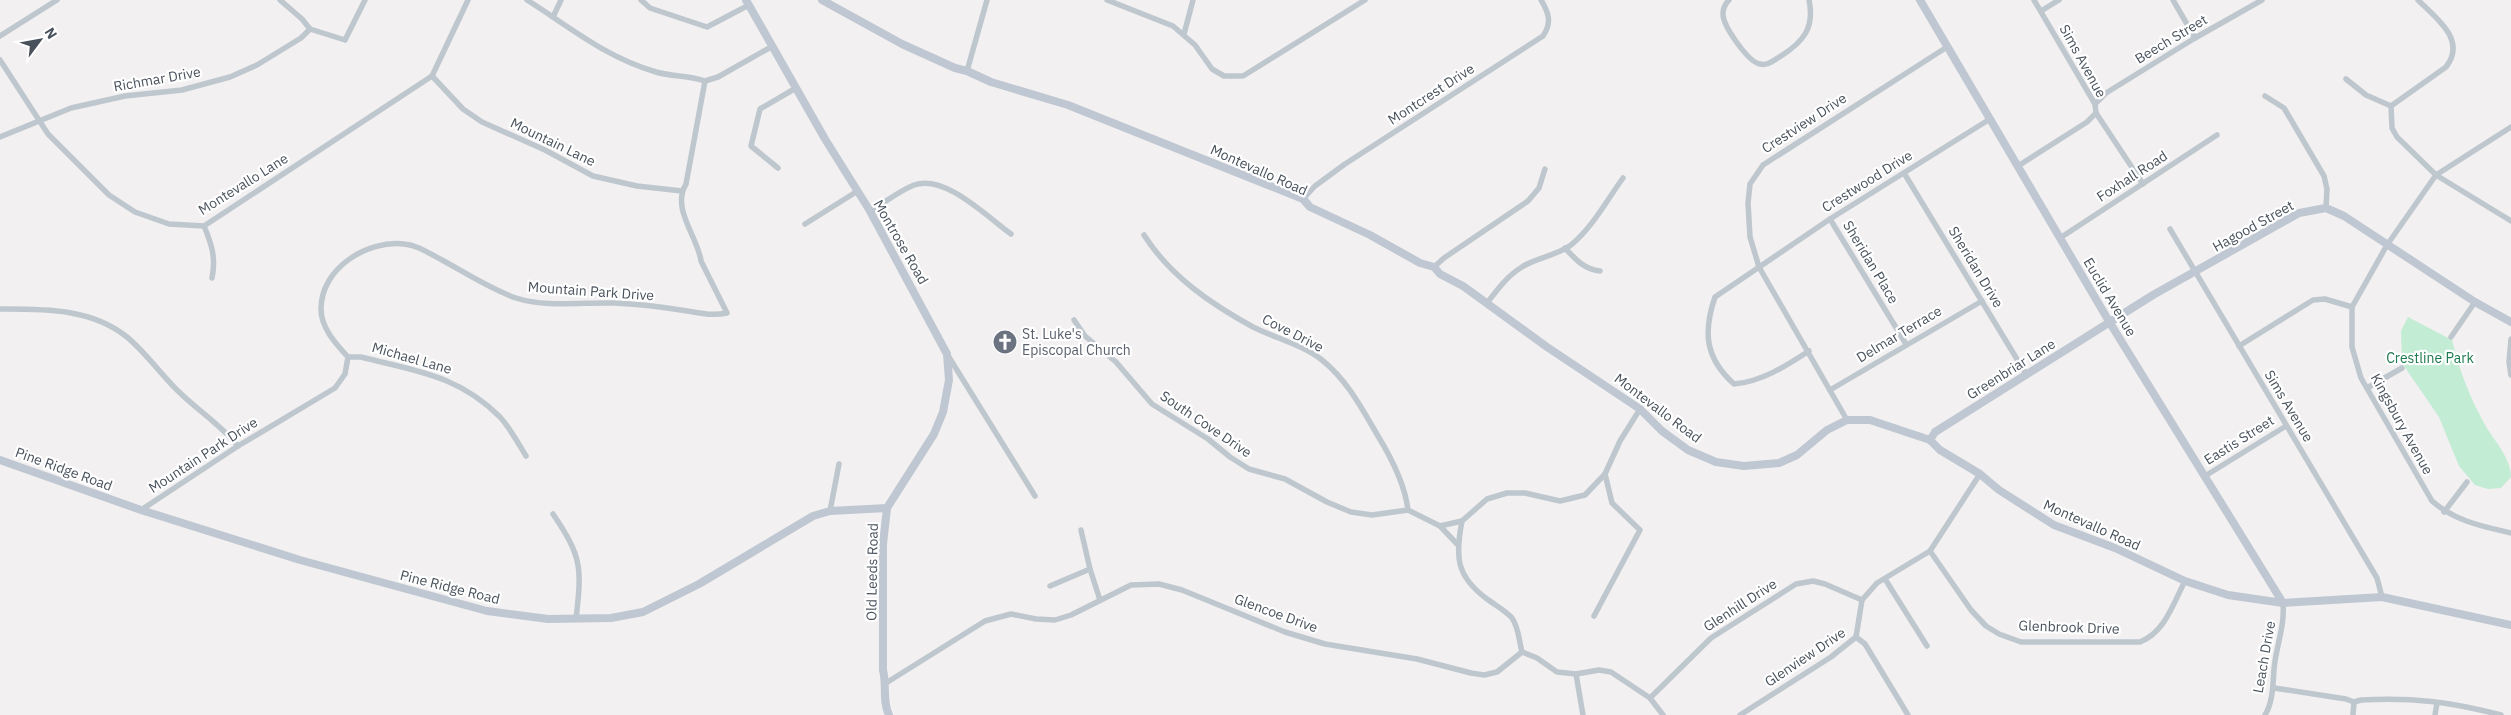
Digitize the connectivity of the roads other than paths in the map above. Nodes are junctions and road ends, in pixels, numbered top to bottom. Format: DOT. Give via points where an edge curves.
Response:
graph roads {
  1 [pos="57,0"];
  2 [pos="280,0"];
  3 [pos="365,0"];
  4 [pos="468,0"];
  5 [pos="527,0"];
  6 [pos="561,0"];
  7 [pos="641,0"];
  8 [pos="822,0"];
  9 [pos="987,0"];
  10 [pos="1108,0"];
  11 [pos="1193,0"];
  12 [pos="1365,0"];
  13 [pos="1541,0"];
  14 [pos="1729,0"];
  15 [pos="1809,0"];
  16 [pos="1920,0"];
  17 [pos="2034,0"];
  18 [pos="2059,0"];
  19 [pos="2173,0"];
  20 [pos="2262,0"];
  21 [pos="2418,0"];
  22 [pos="747,3"];
  23 [pos="2041,11"];
  24 [pos="553,17"];
  25 [pos="310,28"];
  26 [pos="1184,34"];
  27 [pos="0,36"];
  28 [pos="2195,38"];
  29 [pos="771,47"];
  30 [pos="1948,47"];
  31 [pos="0,60"];
  32 [pos="967,71"];
  33 [pos="432,76"];
  34 [pos="2346,79"];
  35 [pos="705,81"];
  36 [pos="796,88"];
  37 [pos="2265,96"];
  38 [pos="2095,104"];
  39 [pos="2391,106"];
  40 [pos="2096,112"];
  41 [pos="1990,119"];
  42 [pos="38,120"];
  43 [pos="2511,127"];
  44 [pos="2217,135"];
  45 [pos="0,137"];
  46 [pos="2018,166"];
  47 [pos="778,168"];
  48 [pos="1545,169"];
  49 [pos="1904,174"];
  50 [pos="2436,175"];
  51 [pos="1623,178"];
  52 [pos="2143,184"];
  53 [pos="682,191"];
  54 [pos="856,192"];
  55 [pos="1303,199"];
  56 [pos="2326,208"];
  57 [pos="870,211"];
  58 [pos="1830,219"];
  59 [pos="2511,222"];
  60 [pos="805,224"];
  61 [pos="204,226"];
  62 [pos="2170,229"];
  63 [pos="1011,234"];
  64 [pos="1144,235"];
  65 [pos="2060,238"];
  66 [pos="2387,245"];
  67 [pos="1565,248"];
  68 [pos="1434,267"];
  69 [pos="1759,267"];
  70 [pos="1600,271"];
  71 [pos="2194,272"];
  72 [pos="212,278"];
  73 [pos="1982,301"];
  74 [pos="2475,302"];
  75 [pos="1487,303"];
  76 [pos="2352,307"];
  77 [pos="0,309"];
  78 [pos="1074,320"];
  79 [pos="2511,322"];
  80 [pos="2110,323"];
  81 [pos="2451,337"];
  82 [pos="2511,339"];
  83 [pos="1906,344"];
  84 [pos="2239,346"];
  85 [pos="1809,351"];
  86 [pos="947,354"];
  87 [pos="348,357"];
  88 [pos="2402,368"];
  89 [pos="958,369"];
  90 [pos="2026,374"];
  91 [pos="2511,375"];
  92 [pos="949,376"];
  93 [pos="2367,388"];
  94 [pos="1830,390"];
  95 [pos="1640,409"];
  96 [pos="1847,420"];
  97 [pos="2286,426"];
  98 [pos="1930,440"];
  99 [pos="238,446"];
  100 [pos="526,456"];
  101 [pos="0,460"];
  102 [pos="839,464"];
  103 [pos="1606,474"];
  104 [pos="1980,474"];
  105 [pos="2205,476"];
  106 [pos="2467,482"];
  107 [pos="1035,496"];
  108 [pos="887,508"];
  109 [pos="141,510"];
  110 [pos="1408,510"];
  111 [pos="830,512"];
  112 [pos="2444,512"];
  113 [pos="553,514"];
  114 [pos="1462,521"];
  115 [pos="1440,526"];
  116 [pos="1081,530"];
  117 [pos="2511,533"];
  118 [pos="1457,544"];
  119 [pos="1930,550"];
  120 [pos="1090,569"];
  121 [pos="1885,579"];
  122 [pos="2185,581"];
  123 [pos="1050,586"];
  124 [pos="2382,597"];
  125 [pos="1100,600"];
  126 [pos="1862,600"];
  127 [pos="2283,603"];
  128 [pos="1594,616"];
  129 [pos="576,619"];
  130 [pos="2511,625"];
  131 [pos="1856,637"];
  132 [pos="1927,646"];
  133 [pos="1522,652"];
  134 [pos="1576,674"];
  135 [pos="886,683"];
  136 [pos="2274,688"];
  137 [pos="1650,698"];
  138 [pos="2354,702"];
  139 [pos="2437,703"];
  140 [pos="889,715"];
  141 [pos="1583,715"];
  142 [pos="1663,715"];
  143 [pos="1740,715"];
  144 [pos="1908,715"];
  145 [pos="2265,715"];
  146 [pos="2352,715"];
  147 [pos="2435,715"];
  148 [pos="2501,715"];
  1 -- 27 [label="street"];
  2 -- 25 [label="street"];
  3 -- 25 [label="street" via="345,40"];
  4 -- 33 [label="street"];
  5 -- 24 [label="street"];
  6 -- 24 [label="street"];
  7 -- 22 [label="street" via="650,8 707,27"];
  8 -- 32 [label="main road, Montevallo Road" via="902,44"];
  9 -- 32 [label="street"];
  10 -- 26 [label="street"];
  11 -- 26 [label="street"];
  12 -- 26 [label="street" via="1243,76 1224,76 1207,64"];
  13 -- 55 [label="street, Montcrest Drive" via="1549,18 1543,36 1345,164"];
  14 -- 15 [label="street" via="1724,5 1725,22 1747,57 1762,65 1770,64 1791,50 1807,34 1811,21"];
  16 -- 30 [label="main road, Euclid Avenue"];
  17 -- 23 [label="street, Sims Avenue"];
  18 -- 23 [label="street"];
  19 -- 28 [label="street"];
  20 -- 28 [label="street, Beech Street"];
  21 -- 39 [label="street" via="2447,28 2454,48 2452,60"];
  22 -- 29 [label="main road, Montrose Road"];
  23 -- 38 [label="street, Sims Avenue"];
  24 -- 35 [label="street" via="610,54 656,72"];
  25 -- 42 [label="street, Richmar Drive" via="301,38 257,65 230,77 182,90 124,96 71,108"];
  28 -- 38 [label="street, Beech Street" via="2106,93"];
  29 -- 35 [label="street"];
  29 -- 36 [label="main road, Montrose Road"];
  30 -- 41 [label="main road, Euclid Avenue"];
  30 -- 69 [label="street, Crestview Drive" via="1763,165 1750,184 1748,204 1750,237"];
  31 -- 42 [label="street, Montevallo Lane"];
  32 -- 55 [label="main road, Montevallo Road" via="991,82 1068,105"];
  33 -- 53 [label="street, Mountain Lane" via="463,109 482,122 593,176 637,186"];
  33 -- 61 [label="street, Montevallo Lane"];
  34 -- 39 [label="street" via="2366,94"];
  35 -- 53 [label="street, Mountain Park Drive"];
  36 -- 47 [label="street" via="760,109 751,146"];
  36 -- 54 [label="main road, Montrose Road"];
  37 -- 56 [label="street" via="2284,108 2324,176"];
  38 -- 40 [label="street, Sims Avenue"];
  39 -- 50 [label="street" via="2392,128 2397,136"];
  40 -- 46 [label="street" via="2088,122"];
  40 -- 52 [label="street, Sims Avenue"];
  41 -- 46 [label="main road, Euclid Avenue"];
  41 -- 49 [label="street, Crestwood Drive"];
  42 -- 45 [label="street, Richmar Drive"];
  42 -- 61 [label="street, Montevallo Lane" via="109,195 135,212 168,224"];
  43 -- 50 [label="street, Kingsbury Avenue"];
  44 -- 52 [label="street, Foxhall Road"];
  46 -- 65 [label="main road, Euclid Avenue"];
  48 -- 68 [label="street" via="1539,188 1528,201"];
  49 -- 58 [label="street, Crestwood Drive"];
  49 -- 73 [label="street, Sheridan Drive"];
  50 -- 59 [label="street"];
  50 -- 66 [label="street, Kingsbury Avenue"];
  51 -- 67 [label="street" via="1581,236"];
  52 -- 65 [label="street, Foxhall Road"];
  53 -- 87 [label="street, Mountain Park Drive" via="686,224 726,313 712,316 615,303 535,302 489,286 418,247 379,245 349,259 324,291 322,318 331,338"];
  54 -- 57 [label="main road, Montrose Road"];
  54 -- 60 [label="street"];
  55 -- 68 [label="main road, Montevallo Road" via="1310,207"];
  56 -- 66 [label="main road"];
  56 -- 71 [label="main road, Hagood Street" via="2299,213"];
  57 -- 63 [label="street" via="912,186 934,183 948,188"];
  57 -- 86 [label="main road, Montrose Road"];
  58 -- 69 [label="street, Crestwood Drive"];
  58 -- 83 [label="street, Sheridan Place"];
  61 -- 72 [label="street" via="213,248 215,264"];
  62 -- 71 [label="street, Sims Avenue"];
  64 -- 110 [label="street, Cove Drive" via="1166,266 1185,283 1253,327 1321,360 1350,387 1386,450 1402,485"];
  65 -- 80 [label="main road, Euclid Avenue"];
  66 -- 74 [label="main road"];
  66 -- 76 [label="street, Kingsbury Avenue"];
  67 -- 70 [label="street" via="1578,263"];
  67 -- 75 [label="street" via="1523,266"];
  68 -- 75 [label="main road, Montevallo Road"];
  69 -- 85 [label="street, Crestview Drive"];
  69 -- 85 [label="street, Crestwood Drive" via="1714,297 1708,315 1707,342 1720,372 1734,384 1749,383 1785,367"];
  71 -- 80 [label="main road, Hagood Street"];
  71 -- 84 [label="street, Sims Avenue"];
  73 -- 83 [label="street, Delmar Terrace"];
  73 -- 90 [label="street, Sheridan Drive"];
  74 -- 79 [label="main road"];
  74 -- 81 [label="street"];
  75 -- 95 [label="main road, Montevallo Road"];
  76 -- 84 [label="street" via="2325,299 2313,300"];
  76 -- 93 [label="street, Kingsbury Avenue" via="2352,347"];
  77 -- 99 [label="street" via="49,309 84,315 109,324 128,338 177,390 223,428"];
  78 -- 110 [label="street, South Cove Drive" via="1085,336 1116,362 1152,404 1249,469 1285,479 1351,512 1381,514"];
  80 -- 90 [label="main road, Greenbriar Lane"];
  80 -- 105 [label="main road, Euclid Avenue"];
  82 -- 91 [label="street"];
  83 -- 94 [label="street, Delmar Terrace"];
  84 -- 97 [label="street, Sims Avenue"];
  85 -- 94 [label="street, Crestview Drive"];
  86 -- 89 [label="street, Montrose Road"];
  86 -- 92 [label="main road, Old Leeds Road"];
  87 -- 99 [label="street, Mountain Park Drive" via="345,374 335,388"];
  87 -- 100 [label="street, Michael Lane" via="361,357 442,377 468,390 501,418"];
  88 -- 93 [label="street"];
  89 -- 92 [label="street"];
  89 -- 107 [label="street, Montrose Road"];
  90 -- 98 [label="main road, Greenbriar Lane" via="1935,432"];
  92 -- 108 [label="main road, Old Leeds Road" via="943,412 934,434"];
  93 -- 112 [label="street, Kingsbury Avenue" via="2432,501"];
  94 -- 96 [label="street, Crestview Drive"];
  95 -- 96 [label="main road, Montevallo Road" via="1688,450 1716,462 1744,466 1780,463"];
  95 -- 103 [label="street" via="1620,441"];
  96 -- 98 [label="main road, Montevallo Road" via="1870,420"];
  97 -- 105 [label="street, Eastis Street"];
  97 -- 124 [label="street, Sims Avenue" via="2377,578"];
  98 -- 104 [label="main road, Montevallo Road" via="1940,450"];
  99 -- 109 [label="street, Mountain Park Drive"];
  101 -- 109 [label="main road, Pine Ridge Road"];
  102 -- 111 [label="street"];
  103 -- 114 [label="street" via="1585,495 1574,499 1507,492 1487,499"];
  103 -- 128 [label="street" via="1612,503 1640,530"];
  104 -- 119 [label="street"];
  104 -- 122 [label="main road, Montevallo Road" via="2054,525 2115,548"];
  105 -- 127 [label="main road, Euclid Avenue"];
  106 -- 112 [label="street"];
  108 -- 111 [label="main road, Pine Ridge Road"];
  108 -- 135 [label="main road, Old Leeds Road" via="883,544 883,670"];
  109 -- 129 [label="main road, Pine Ridge Road" via="300,560 487,611 548,619"];
  110 -- 115 [label="street"];
  111 -- 129 [label="main road, Pine Ridge Road" via="801,522 699,584 644,612 611,618"];
  112 -- 117 [label="street, Kingsbury Avenue" via="2467,523"];
  113 -- 129 [label="street" via="578,559 580,585"];
  114 -- 115 [label="street"];
  114 -- 118 [label="street"];
  115 -- 118 [label="street"];
  116 -- 120 [label="street"];
  118 -- 133 [label="street" via="1462,572 1476,591 1511,617 1517,627"];
  119 -- 121 [label="street"];
  119 -- 122 [label="street, Glenbrook Drive" via="1986,626 2021,642 2140,642 2160,629"];
  120 -- 123 [label="street"];
  120 -- 125 [label="street"];
  121 -- 126 [label="street"];
  121 -- 132 [label="street"];
  122 -- 127 [label="main road, Montevallo Road" via="2228,595"];
  124 -- 127 [label="main road, Montevallo Road"];
  124 -- 130 [label="main road, Montevallo Road"];
  125 -- 133 [label="street, Glencoe Drive" via="1131,586 1159,584 1198,596 1285,632 1326,644 1417,659 1484,675 1497,672"];
  125 -- 135 [label="street, Glencoe Drive" via="1055,620 1011,614 985,621"];
  126 -- 131 [label="street, Glenview Drive"];
  126 -- 137 [label="street, Glenhill Drive" via="1813,581 1796,584 1711,638"];
  127 -- 136 [label="street, Leach Drive" via="2284,620 2274,668"];
  131 -- 143 [label="street, Glenview Drive" via="1831,657"];
  131 -- 144 [label="street" via="1865,644"];
  133 -- 134 [label="street" via="1557,672"];
  134 -- 137 [label="street" via="1599,670 1611,672"];
  134 -- 141 [label="street"];
  135 -- 140 [label="main road, Old Leeds Road" via="884,706"];
  136 -- 138 [label="street"];
  136 -- 145 [label="street, Leach Drive"];
  137 -- 142 [label="street"];
  138 -- 139 [label="street" via="2402,697"];
  138 -- 146 [label="street"];
  139 -- 147 [label="street"];
  139 -- 148 [label="street" via="2462,704"];
}
